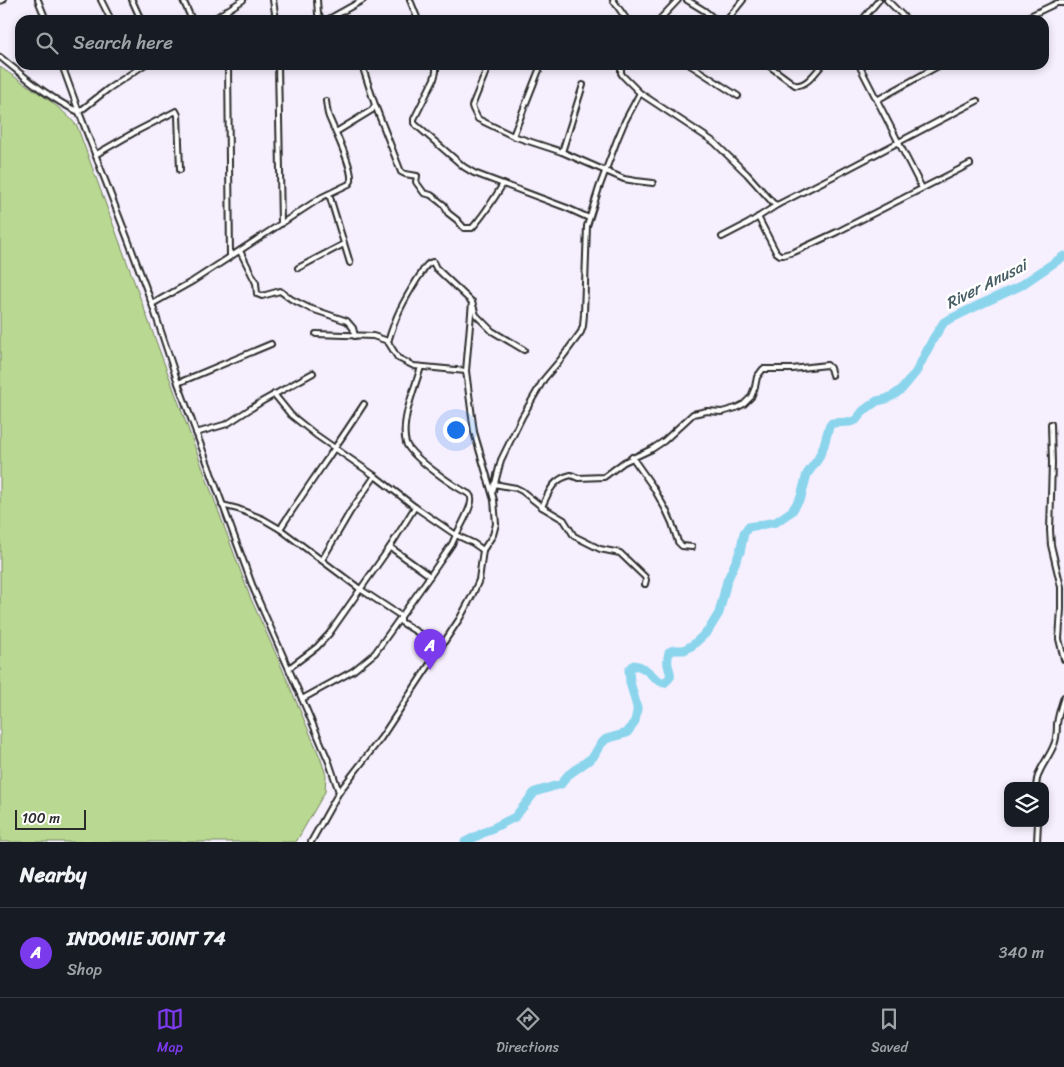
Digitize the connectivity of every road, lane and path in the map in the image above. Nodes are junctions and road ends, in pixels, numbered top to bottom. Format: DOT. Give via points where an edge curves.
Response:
graph roads {
  1 [pos="38,0"];
  2 [pos="101,0"];
  3 [pos="132,0"];
  4 [pos="183,0"];
  5 [pos="232,0"];
  6 [pos="243,0"];
  7 [pos="273,0"];
  8 [pos="317,0"];
  9 [pos="363,0"];
  10 [pos="410,0"];
  11 [pos="612,0"];
  12 [pos="677,0"];
  13 [pos="687,0"];
  14 [pos="743,0"];
  15 [pos="879,0"];
  16 [pos="887,0"];
  17 [pos="1064,3"];
  18 [pos="234,6"];
  19 [pos="227,10"];
  20 [pos="339,14"];
  21 [pos="44,15"];
  22 [pos="108,15"];
  23 [pos="139,15"];
  24 [pos="190,15"];
  25 [pos="220,15"];
  26 [pos="227,15"];
  27 [pos="275,15"];
  28 [pos="319,15"];
  29 [pos="416,15"];
  30 [pos="623,15"];
  31 [pos="664,15"];
  32 [pos="710,15"];
  33 [pos="731,15"];
  34 [pos="866,15"];
  35 [pos="902,15"];
  36 [pos="1032,15"];
  37 [pos="0,57"];
  38 [pos="15,69"];
  39 [pos="16,70"];
  40 [pos="64,70"];
  41 [pos="136,70"];
  42 [pos="228,70"];
  43 [pos="278,70"];
  44 [pos="364,70"];
  45 [pos="436,70"];
  46 [pos="487,70"];
  47 [pos="539,70"];
  48 [pos="621,70"];
  49 [pos="698,70"];
  50 [pos="775,70"];
  51 [pos="818,70"];
  52 [pos="862,70"];
  53 [pos="931,70"];
  54 [pos="583,85"];
  55 [pos="640,93"];
  56 [pos="738,96"];
  57 [pos="877,100"];
  58 [pos="326,102"];
  59 [pos="977,102"];
  60 [pos="376,105"];
  61 [pos="79,112"];
  62 [pos="336,132"];
  63 [pos="513,136"];
  64 [pos="899,143"];
  65 [pos="562,152"];
  66 [pos="95,155"];
  67 [pos="970,164"];
  68 [pos="180,170"];
  69 [pos="605,172"];
  70 [pos="652,183"];
  71 [pos="503,184"];
  72 [pos="922,188"];
  73 [pos="329,194"];
  74 [pos="777,204"];
  75 [pos="758,217"];
  76 [pos="589,218"];
  77 [pos="281,224"];
  78 [pos="722,237"];
  79 [pos="344,244"];
  80 [pos="240,251"];
  81 [pos="230,257"];
  82 [pos="350,263"];
  83 [pos="298,268"];
  84 [pos="472,302"];
  85 [pos="152,304"];
  86 [pos="316,334"];
  87 [pos="356,336"];
  88 [pos="388,342"];
  89 [pos="271,344"];
  90 [pos="524,350"];
  91 [pos="421,367"];
  92 [pos="466,371"];
  93 [pos="313,373"];
  94 [pos="832,375"];
  95 [pos="178,383"];
  96 [pos="274,394"];
  97 [pos="364,404"];
  98 [pos="1051,424"];
  99 [pos="196,433"];
  100 [pos="334,449"];
  101 [pos="632,457"];
  102 [pos="375,476"];
  103 [pos="494,484"];
  104 [pos="492,494"];
  105 [pos="222,505"];
  106 [pos="415,507"];
  107 [pos="542,507"];
  108 [pos="280,529"];
  109 [pos="456,535"];
  110 [pos="390,547"];
  111 [pos="692,547"];
  112 [pos="484,550"];
  113 [pos="322,560"];
  114 [pos="430,576"];
  115 [pos="645,584"];
  116 [pos="360,589"];
  117 [pos="401,616"];
  118 [pos="441,647"];
  119 [pos="1064,659"];
  120 [pos="289,668"];
  121 [pos="1064,697"];
  122 [pos="302,699"];
  123 [pos="1036,782"];
  124 [pos="339,792"];
  125 [pos="1038,827"];
  126 [pos="311,842"];
  127 [pos="1037,842"];
  1 -- 21 [label="street"];
  2 -- 22 [label="street"];
  3 -- 23 [label="street"];
  4 -- 24 [label="street"];
  5 -- 18 [label="street"];
  6 -- 18 [label="street"];
  7 -- 27 [label="street"];
  8 -- 28 [label="street"];
  9 -- 20 [label="street"];
  10 -- 29 [label="street"];
  11 -- 30 [label="street"];
  12 -- 31 [label="street"];
  13 -- 32 [label="street"];
  14 -- 33 [label="street"];
  15 -- 34 [label="street"];
  16 -- 35 [label="street"];
  17 -- 36 [label="street"];
  18 -- 19 [label="street"];
  19 -- 25 [label="street"];
  19 -- 26 [label="street"];
  37 -- 38 [label="street"];
  39 -- 61 [label="street" via="67,107"];
  40 -- 61 [label="street"];
  41 -- 61 [label="street"];
  42 -- 81 [label="street"];
  43 -- 77 [label="street"];
  44 -- 60 [label="street"];
  45 -- 71 [label="street" via="414,123 464,167"];
  46 -- 63 [label="street" via="472,109 478,119"];
  47 -- 63 [label="street"];
  48 -- 55 [label="street"];
  49 -- 56 [label="street"];
  50 -- 51 [label="street" via="798,86 806,83"];
  52 -- 57 [label="street"];
  53 -- 57 [label="street"];
  54 -- 65 [label="street"];
  55 -- 69 [label="street"];
  55 -- 74 [label="street" via="714,142"];
  57 -- 64 [label="street"];
  58 -- 62 [label="street"];
  59 -- 64 [label="street"];
  60 -- 62 [label="street"];
  60 -- 71 [label="street" via="401,172 417,176 416,182 424,192 444,205 464,228 472,228"];
  61 -- 66 [label="street"];
  62 -- 73 [label="street" via="352,178 349,184"];
  63 -- 65 [label="street"];
  64 -- 72 [label="street"];
  64 -- 74 [label="street"];
  65 -- 69 [label="street"];
  66 -- 68 [label="street" via="176,111"];
  66 -- 85 [label="street"];
  67 -- 72 [label="street"];
  69 -- 70 [label="street"];
  69 -- 76 [label="street"];
  71 -- 76 [label="street"];
  72 -- 75 [label="street" via="837,232 783,255 776,252"];
  73 -- 77 [label="street"];
  73 -- 79 [label="street"];
  74 -- 75 [label="street"];
  75 -- 78 [label="street"];
  76 -- 103 [label="street" via="581,332 534,394 501,460"];
  77 -- 80 [label="street"];
  79 -- 82 [label="street"];
  79 -- 83 [label="street"];
  80 -- 81 [label="street"];
  80 -- 87 [label="street" via="256,283 257,294 262,296 280,291 309,308 347,321"];
  81 -- 85 [label="street"];
  84 -- 88 [label="street" via="430,262 406,296"];
  84 -- 90 [label="street" via="476,314 492,331"];
  84 -- 92 [label="street"];
  85 -- 95 [label="street"];
  86 -- 87 [label="street"];
  87 -- 88 [label="street" via="373,336"];
  88 -- 91 [label="street" via="398,358"];
  89 -- 95 [label="street"];
  91 -- 92 [label="street"];
  91 -- 109 [label="street" via="407,417 407,445 420,460 469,494 472,501"];
  92 -- 104 [label="street" via="474,432"];
  93 -- 96 [label="street"];
  94 -- 101 [label="street" via="827,365 763,370 757,376 753,394 744,404 728,411 693,414 664,441"];
  95 -- 99 [label="street"];
  96 -- 99 [label="street" via="227,424"];
  96 -- 100 [label="street" via="291,415"];
  97 -- 100 [label="street"];
  98 -- 119 [label="street" via="1050,530 1061,586 1059,639"];
  99 -- 105 [label="street"];
  100 -- 102 [label="street"];
  100 -- 108 [label="street"];
  101 -- 107 [label="street" via="604,477 578,478 571,475 560,478 550,489"];
  101 -- 111 [label="street" via="666,510 678,542"];
  102 -- 106 [label="street"];
  102 -- 113 [label="street"];
  103 -- 104 [label="street"];
  103 -- 107 [label="street" via="519,489"];
  104 -- 112 [label="street" via="496,524"];
  105 -- 108 [label="street" via="263,519"];
  105 -- 120 [label="street" via="254,590"];
  106 -- 109 [label="street"];
  106 -- 110 [label="street"];
  107 -- 115 [label="street" via="564,520 574,536 600,548 620,552 645,577"];
  108 -- 113 [label="street"];
  109 -- 112 [label="street"];
  109 -- 114 [label="street"];
  110 -- 114 [label="street"];
  110 -- 116 [label="street"];
  112 -- 118 [label="street" via="472,596"];
  113 -- 116 [label="street"];
  114 -- 117 [label="street"];
  116 -- 117 [label="street"];
  116 -- 120 [label="street" via="329,634"];
  117 -- 118 [label="street" via="401,622"];
  117 -- 122 [label="street" via="375,653 353,671"];
  118 -- 124 [label="street" via="381,738"];
  120 -- 122 [label="street"];
  121 -- 123 [label="street" via="1054,747"];
  122 -- 124 [label="street"];
  124 -- 126 [label="street"];
  125 -- 127 [label="street"];
}
